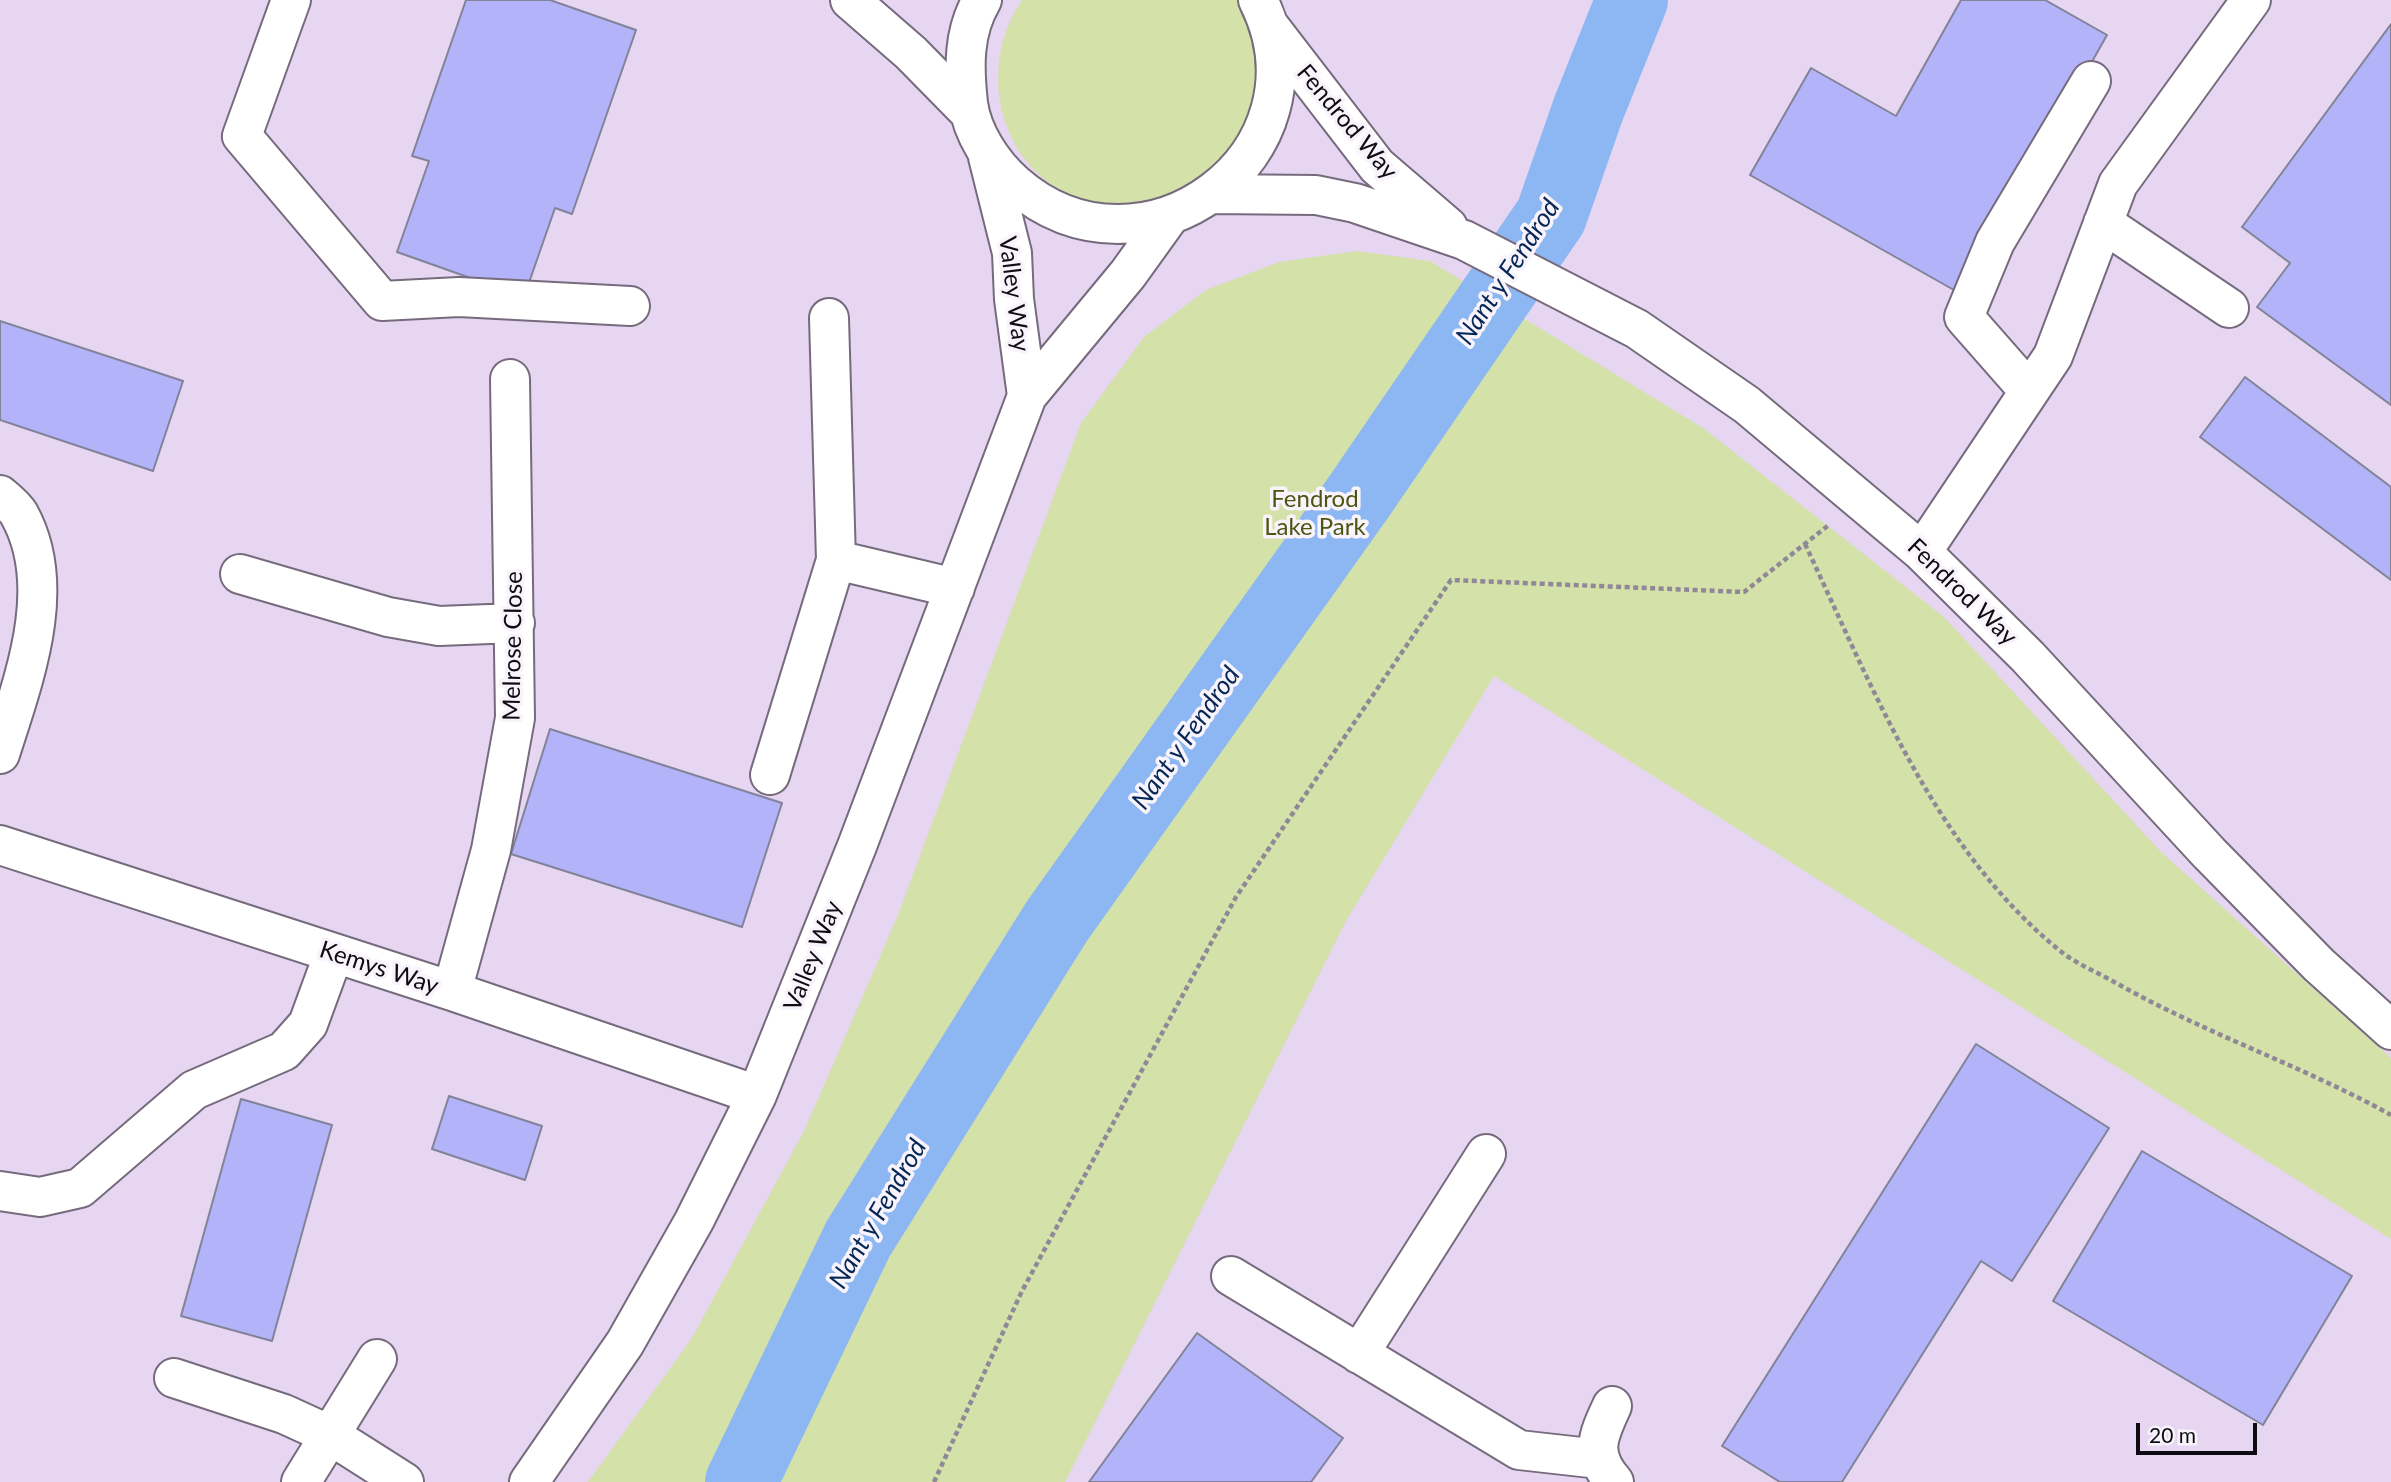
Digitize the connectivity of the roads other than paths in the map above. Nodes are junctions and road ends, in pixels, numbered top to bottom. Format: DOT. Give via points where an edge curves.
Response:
graph roads {
  1 [pos="291,0"];
  2 [pos="850,0"];
  3 [pos="982,0"];
  4 [pos="2251,0"];
  5 [pos="1263,12"];
  6 [pos="2091,81"];
  7 [pos="970,112"];
  8 [pos="987,151"];
  9 [pos="1212,194"];
  10 [pos="1170,217"];
  11 [pos="2103,223"];
  12 [pos="1464,240"];
  13 [pos="630,306"];
  14 [pos="2229,308"];
  15 [pos="829,318"];
  16 [pos="510,379"];
  17 [pos="2029,391"];
  18 [pos="1027,396"];
  19 [pos="0,495"];
  20 [pos="1922,552"];
  21 [pos="836,560"];
  22 [pos="240,574"];
  23 [pos="955,588"];
  24 [pos="515,623"];
  25 [pos="0,754"];
  26 [pos="770,775"];
  27 [pos="0,845"];
  28 [pos="334,953"];
  29 [pos="452,991"];
  30 [pos="2391,1030"];
  31 [pos="757,1095"];
  32 [pos="1486,1154"];
  33 [pos="0,1191"];
  34 [pos="1231,1276"];
  35 [pos="1359,1354"];
  36 [pos="377,1359"];
  37 [pos="174,1378"];
  38 [pos="1612,1406"];
  39 [pos="330,1435"];
  40 [pos="1607,1471"];
  41 [pos="301,1482"];
  42 [pos="404,1482"];
  43 [pos="529,1482"];
  1 -- 13 [label="street" via="242,136 382,301 459,297"];
  2 -- 7 [label="street"];
  3 -- 7 [label="street" via="974,14 964,62"];
  4 -- 11 [label="street" via="2118,184"];
  5 -- 9 [label="street" via="1275,62 1272,101 1260,136 1240,169"];
  5 -- 12 [label="street, Fendrod Way" via="1377,166"];
  6 -- 17 [label="street" via="1995,242 1964,317"];
  7 -- 8 [label="street"];
  8 -- 10 [label="street" via="1027,195 1053,210 1111,225"];
  8 -- 18 [label="street, Valley Way" via="1012,253"];
  9 -- 10 [label="street"];
  9 -- 12 [label="street, Fendrod Way" via="1316,195 1355,203"];
  10 -- 18 [label="street, Valley Way"];
  11 -- 14 [label="street"];
  11 -- 17 [label="street" via="2053,356"];
  12 -- 20 [label="street, Fendrod Way" via="1637,329 1747,405"];
  15 -- 21 [label="street"];
  16 -- 24 [label="street, Melrose Close"];
  17 -- 20 [label="street"];
  18 -- 23 [label="street, Valley Way"];
  19 -- 25 [label="street" via="18,512 32,550 37,595 34,632"];
  20 -- 30 [label="street, Fendrod Way" via="2028,657 2209,853 2319,965"];
  21 -- 23 [label="street"];
  21 -- 26 [label="street"];
  22 -- 24 [label="street" via="388,617 439,626"];
  23 -- 31 [label="street, Valley Way"];
  24 -- 29 [label="street, Melrose Close" via="515,718 491,850"];
  27 -- 28 [label="street, Kemys Way"];
  28 -- 29 [label="street, Kemys Way"];
  28 -- 33 [label="street" via="308,1024 284,1051 194,1090 79,1188 40,1196"];
  29 -- 31 [label="street, Kemys Way"];
  31 -- 43 [label="street, Valley Way" via="694,1221 625,1343"];
  32 -- 35 [label="street"];
  34 -- 35 [label="street"];
  35 -- 40 [label="street" via="1519,1450"];
  36 -- 39 [label="street"];
  37 -- 39 [label="street" via="284,1414"];
  38 -- 40 [label="street" via="1597,1438"];
  39 -- 41 [label="street"];
  39 -- 42 [label="street"];
}
